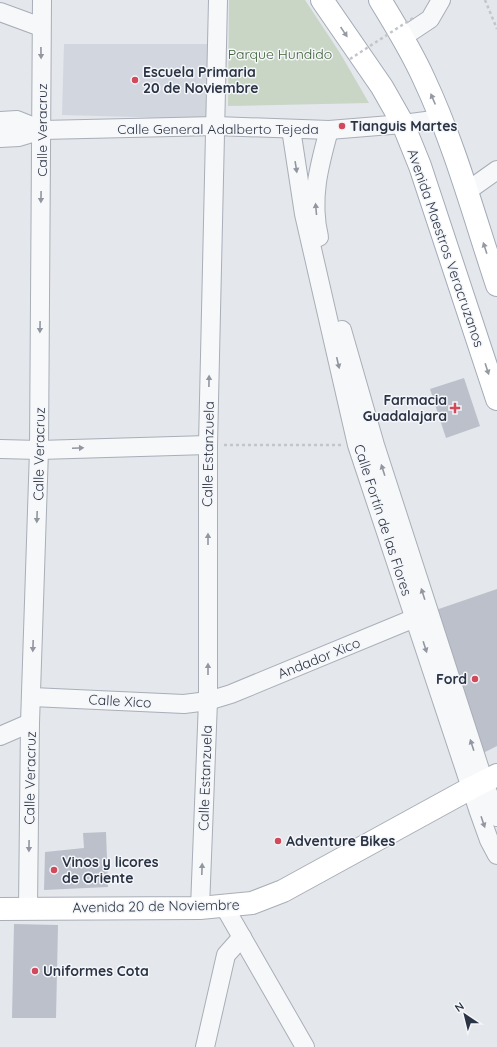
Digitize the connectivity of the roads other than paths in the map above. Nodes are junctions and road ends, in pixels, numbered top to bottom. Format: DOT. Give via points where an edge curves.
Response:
graph roads {
  1 [pos="42,0"];
  2 [pos="218,0"];
  3 [pos="322,0"];
  4 [pos="380,0"];
  5 [pos="441,0"];
  6 [pos="0,12"];
  7 [pos="41,27"];
  8 [pos="403,38"];
  9 [pos="441,119"];
  10 [pos="0,121"];
  11 [pos="403,124"];
  12 [pos="216,126"];
  13 [pos="291,129"];
  14 [pos="42,130"];
  15 [pos="329,130"];
  16 [pos="0,138"];
  17 [pos="497,170"];
  18 [pos="466,192"];
  19 [pos="497,285"];
  20 [pos="497,399"];
  21 [pos="208,445"];
  22 [pos="0,449"];
  23 [pos="39,450"];
  24 [pos="422,615"];
  25 [pos="32,697"];
  26 [pos="208,701"];
  27 [pos="30,723"];
  28 [pos="0,736"];
  29 [pos="484,781"];
  30 [pos="497,817"];
  31 [pos="494,844"];
  32 [pos="224,906"];
  33 [pos="0,908"];
  34 [pos="28,908"];
  35 [pos="200,908"];
  36 [pos="242,937"];
  37 [pos="205,1047"];
  38 [pos="305,1047"];
  1 -- 7 [label="street, Calle Veracruz"];
  2 -- 12 [label="street, Calle Estanzuela"];
  3 -- 11 [label="main road, Avenida Maestros Veracruzanos, one-way" via="382,87"];
  4 -- 8 [label="main road"];
  5 -- 8 [label="street" via="430,19"];
  6 -- 7 [label="street"];
  7 -- 14 [label="street, Calle Veracruz, one-way"];
  9 -- 8 [label="main road, one-way"];
  9 -- 11 [label="street, Calle General Adalberto Tejeda"];
  9 -- 18 [label="main road"];
  10 -- 14 [label="street, Calle General Adalberto Tejeda" via="17,120"];
  11 -- 15 [label="street, Calle General Adalberto Tejeda"];
  11 -- 20 [label="main road, Avenida Maestros Veracruzanos, one-way" via="420,166"];
  12 -- 13 [label="street, Calle General Adalberto Tejeda"];
  12 -- 14 [label="street, Calle General Adalberto Tejeda"];
  21 -- 12 [label="street, Calle Estanzuela, one-way"];
  13 -- 15 [label="street, Calle General Adalberto Tejeda"];
  13 -- 24 [label="street, Calle Fortín de las Flores, one-way" via="304,214 357,445"];
  14 -- 16 [label="street, Calle General Adalberto Tejeda" via="19,137"];
  14 -- 23 [label="street, Calle Veracruz, one-way"];
  24 -- 15 [label="street, Calle Fortín de las Flores, one-way" via="339,320 318,233 315,197 318,171"];
  17 -- 18 [label="street"];
  19 -- 18 [label="main road, one-way"];
  23 -- 21 [label="street, one-way"];
  26 -- 21 [label="street, Calle Estanzuela, one-way"];
  22 -- 23 [label="street"];
  23 -- 25 [label="street, Calle Veracruz, one-way"];
  24 -- 26 [label="street, Andador Xico" via="231,694"];
  24 -- 29 [label="street, Calle Fortín de las Flores"];
  25 -- 26 [label="street, Calle Xico" via="184,704"];
  25 -- 27 [label="street, Calle Veracruz"];
  35 -- 26 [label="street, Calle Estanzuela, one-way"];
  27 -- 28 [label="street"];
  27 -- 34 [label="street, Calle Veracruz, one-way"];
  29 -- 30 [label="street"];
  29 -- 31 [label="street, one-way"];
  29 -- 32 [label="main road, Avenida 20 de Noviembre" via="283,891 252,903"];
  32 -- 35 [label="main road, Avenida 20 de Noviembre"];
  32 -- 36 [label="street"];
  33 -- 34 [label="main road, Avenida 20 de Noviembre"];
  34 -- 35 [label="main road, Avenida 20 de Noviembre"];
  36 -- 37 [label="street" via="226,955"];
  36 -- 38 [label="street"];
}
